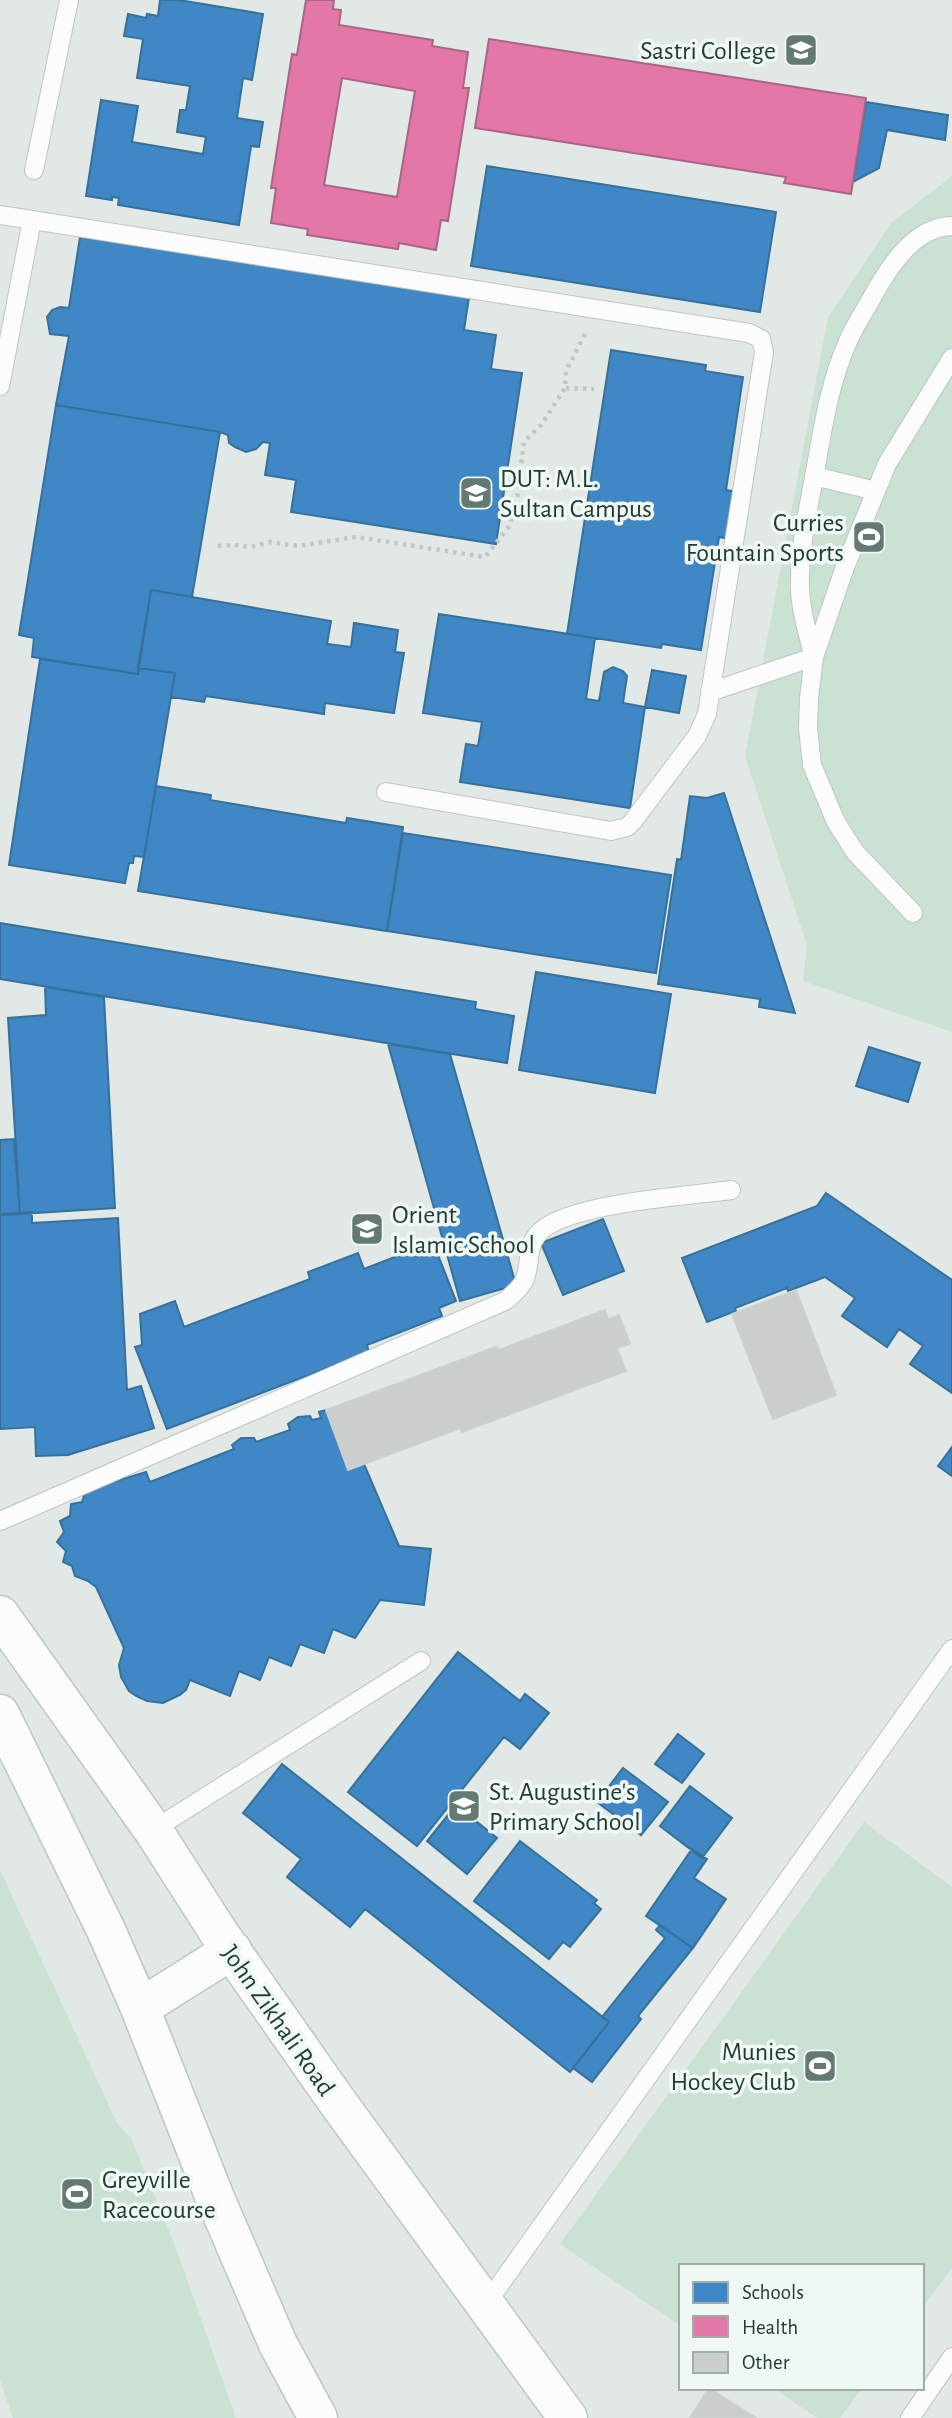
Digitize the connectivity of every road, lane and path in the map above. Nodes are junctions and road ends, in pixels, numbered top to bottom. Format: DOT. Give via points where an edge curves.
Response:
graph roads {
  1 [pos="69,0"];
  2 [pos="34,170"];
  3 [pos="0,215"];
  4 [pos="32,220"];
  5 [pos="952,226"];
  6 [pos="599,309"];
  7 [pos="952,358"];
  8 [pos="0,386"];
  9 [pos="565,388"];
  10 [pos="594,389"];
  11 [pos="814,476"];
  12 [pos="876,491"];
  13 [pos="218,546"];
  14 [pos="814,657"];
  15 [pos="710,692"];
  16 [pos="386,792"];
  17 [pos="913,913"];
  18 [pos="730,1190"];
  19 [pos="0,1521"];
  20 [pos="0,1615"];
  21 [pos="952,1649"];
  22 [pos="421,1661"];
  23 [pos="0,1714"];
  24 [pos="153,1830"];
  25 [pos="232,1950"];
  26 [pos="140,2008"];
  27 [pos="486,2304"];
  28 [pos="952,2357"];
  29 [pos="531,2367"];
  30 [pos="318,2418"];
  31 [pos="541,2418"];
  32 [pos="568,2418"];
  33 [pos="910,2418"];
  1 -- 2 [label="lane"];
  3 -- 4 [label="lane"];
  4 -- 6 [label="lane"];
  4 -- 8 [label="lane"];
  5 -- 11 [label="lane" via="931,229 911,244 884,278 849,338 824,414"];
  6 -- 9 [label="path" via="566,371"];
  6 -- 15 [label="lane" via="750,333 764,345"];
  7 -- 12 [label="lane" via="887,464"];
  9 -- 10 [label="path"];
  9 -- 13 [label="path" via="524,442 509,525 485,557 356,537 298,546 270,542 251,547"];
  11 -- 12 [label="lane"];
  11 -- 14 [label="lane" via="801,546 800,591"];
  12 -- 14 [label="lane"];
  14 -- 15 [label="lane"];
  14 -- 17 [label="lane" via="808,728 812,765 836,822 855,852"];
  15 -- 16 [label="lane" via="697,736 633,821 620,829 603,830"];
  18 -- 19 [label="lane" via="609,1206 556,1219 537,1234 524,1281 505,1301"];
  20 -- 24 [label="main road, John Zikhali Road"];
  21 -- 27 [label="lane"];
  22 -- 24 [label="lane"];
  23 -- 26 [label="main road"];
  24 -- 25 [label="main road, John Zikhali Road"];
  25 -- 26 [label="main road"];
  25 -- 27 [label="main road, John Zikhali Road"];
  26 -- 30 [label="main road" via="278,2344"];
  27 -- 29 [label="main road, John Zikhali Road"];
  28 -- 33 [label="lane"];
  29 -- 31 [label="main road"];
  29 -- 32 [label="main road, John Zikhali Road"];
}
